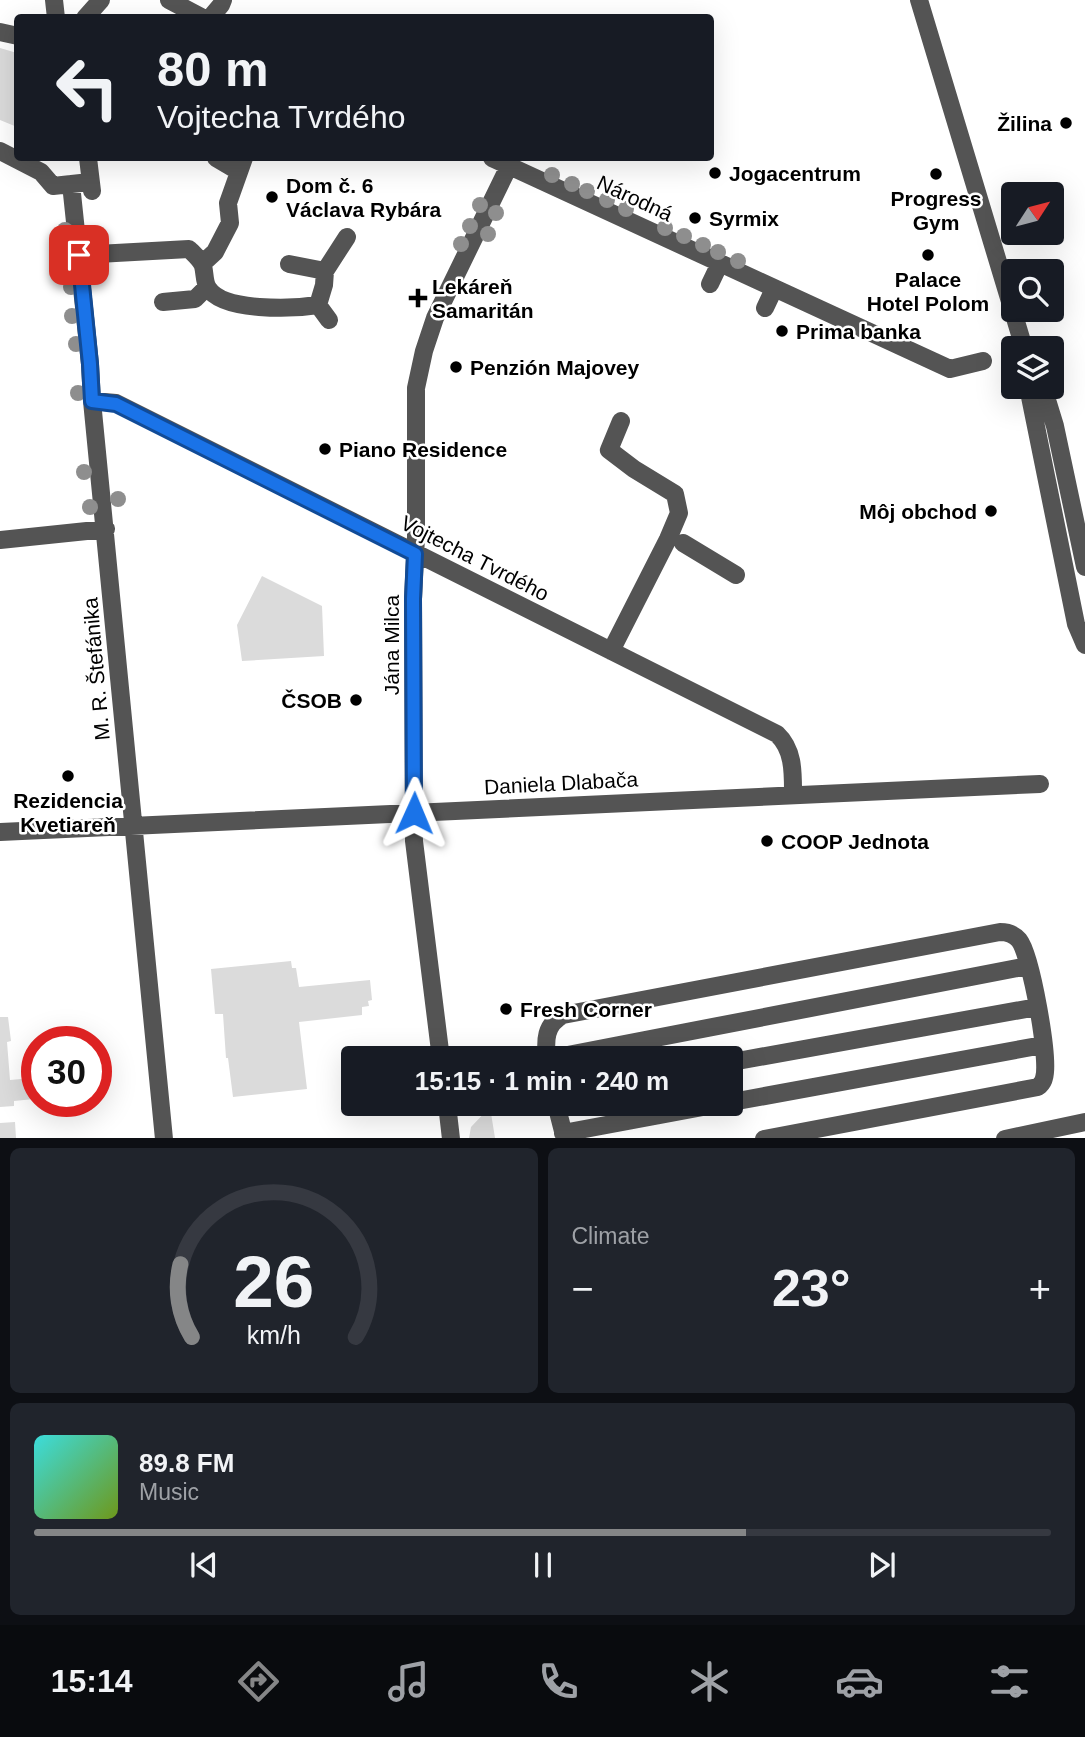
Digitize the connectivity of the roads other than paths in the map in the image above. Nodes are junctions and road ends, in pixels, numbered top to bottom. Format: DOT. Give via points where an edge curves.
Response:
graph roads {
  1 [pos="101,0"];
  2 [pos="169,0"];
  3 [pos="919,0"];
  4 [pos="89,14"];
  5 [pos="195,14"];
  6 [pos="498,161"];
  7 [pos="241,164"];
  8 [pos="42,165"];
  9 [pos="509,166"];
  10 [pos="92,171"];
  11 [pos="62,191"];
  12 [pos="347,237"];
  13 [pos="79,255"];
  14 [pos="203,263"];
  15 [pos="720,263"];
  16 [pos="289,264"];
  17 [pos="325,271"];
  18 [pos="710,284"];
  19 [pos="207,286"];
  20 [pos="774,289"];
  21 [pos="163,302"];
  22 [pos="318,305"];
  23 [pos="765,308"];
  24 [pos="329,320"];
  25 [pos="1020,336"];
  26 [pos="983,361"];
  27 [pos="1030,399"];
  28 [pos="1047,399"];
  29 [pos="92,401"];
  30 [pos="621,421"];
  31 [pos="106,529"];
  32 [pos="0,540"];
  33 [pos="683,543"];
  34 [pos="415,554"];
  35 [pos="1085,568"];
  36 [pos="736,575"];
  37 [pos="1085,645"];
  38 [pos="611,651"];
  39 [pos="1041,784"];
  40 [pos="793,795"];
  41 [pos="414,813"];
  42 [pos="133,827"];
  43 [pos="0,832"];
  44 [pos="1028,966"];
  45 [pos="1037,1007"];
  46 [pos="1043,1045"];
  47 [pos="439,1046"];
  48 [pos="545,1046"];
  49 [pos="614,1046"];
  50 [pos="743,1060"];
  51 [pos="743,1100"];
  52 [pos="448,1116"];
  53 [pos="559,1116"];
  54 [pos="661,1116"];
  55 [pos="1085,1122"];
  56 [pos="564,1136"];
  57 [pos="164,1138"];
  58 [pos="451,1138"];
  59 [pos="769,1138"];
  60 [pos="1010,1138"];
  1 -- 4 [label="street"];
  2 -- 5 [label="street"];
  3 -- 25 [label="street"];
  6 -- 9 [label="street, Národná"];
  7 -- 14 [label="street" via="228,203 230,223 215,252"];
  8 -- 11 [label="street"];
  9 -- 15 [label="street, Národná"];
  9 -- 34 [label="street, Jána Milca" via="435,318 424,351 416,388"];
  10 -- 11 [label="street"];
  11 -- 13 [label="street, M. R. Štefánika"];
  12 -- 17 [label="street"];
  13 -- 14 [label="street" via="189,249"];
  13 -- 29 [label="street, M. R. Štefánika"];
  14 -- 19 [label="street"];
  15 -- 18 [label="street"];
  15 -- 20 [label="street, Národná"];
  16 -- 17 [label="street"];
  17 -- 22 [label="street"];
  19 -- 21 [label="street" via="195,299"];
  19 -- 22 [label="street" via="218,298 246,306"];
  20 -- 23 [label="street"];
  20 -- 26 [label="street, Národná" via="950,369"];
  22 -- 24 [label="street"];
  27 -- 37 [label="street" via="1076,624"];
  28 -- 35 [label="street"];
  29 -- 31 [label="street, M. R. Štefánika"];
  29 -- 34 [label="street, Vojtecha Tvrdého" via="116,404"];
  30 -- 38 [label="street" via="609,450 675,494 679,513"];
  31 -- 32 [label="street"];
  31 -- 42 [label="street, M. R. Štefánika"];
  33 -- 36 [label="street"];
  34 -- 38 [label="street, Vojtecha Tvrdého"];
  34 -- 41 [label="street, Jána Milca"];
  38 -- 40 [label="street, Vojtecha Tvrdého" via="777,734 788,748"];
  39 -- 40 [label="street, Daniela Dlabača"];
  40 -- 41 [label="street, Daniela Dlabača"];
  41 -- 42 [label="street, Daniela Dlabača"];
  41 -- 47 [label="street, Jána Milca"];
  42 -- 43 [label="street, Daniela Dlabača"];
  42 -- 57 [label="street, M. R. Štefánika"];
  44 -- 45 [label="street"];
  44 -- 48 [label="street" via="1020,942 1013,934 1000,932 563,1015 547,1033"];
  44 -- 49 [label="street"];
  45 -- 46 [label="street"];
  45 -- 50 [label="street"];
  46 -- 51 [label="street"];
  46 -- 59 [label="street" via="1045,1076 1038,1087"];
  52 -- 58 [label="street"];
  53 -- 56 [label="street"];
  54 -- 56 [label="street"];
  55 -- 60 [label="street"];
}
